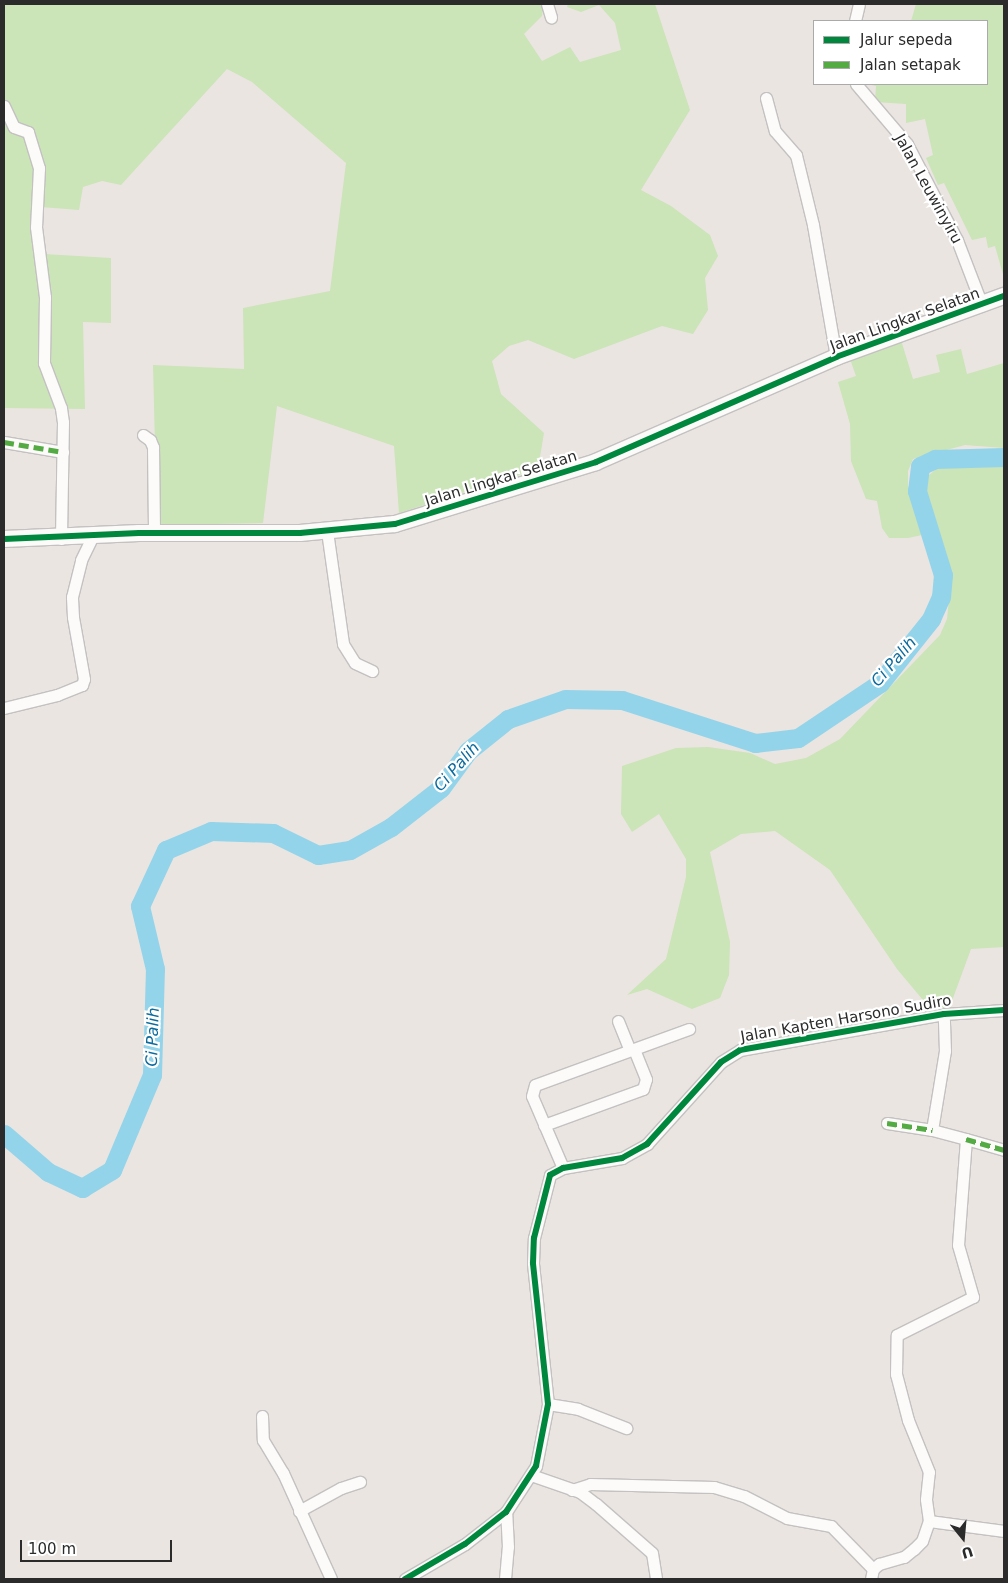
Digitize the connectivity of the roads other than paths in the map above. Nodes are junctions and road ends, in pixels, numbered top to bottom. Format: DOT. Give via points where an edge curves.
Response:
graph roads {
  1 [pos="547,4"];
  2 [pos="859,4"];
  3 [pos="551,17"];
  4 [pos="855,20"];
  5 [pos="857,85"];
  6 [pos="766,98"];
  7 [pos="4,106"];
  8 [pos="1004,296"];
  9 [pos="982,306"];
  10 [pos="836,357"];
  11 [pos="142,435"];
  12 [pos="4,442"];
  13 [pos="63,452"];
  14 [pos="327,531"];
  15 [pos="154,533"];
  16 [pos="92,537"];
  17 [pos="4,539"];
  18 [pos="61,539"];
  19 [pos="372,671"];
  20 [pos="4,708"];
  21 [pos="1004,1010"];
  22 [pos="944,1014"];
  23 [pos="618,1021"];
  24 [pos="689,1029"];
  25 [pos="632,1050"];
  26 [pos="887,1122"];
  27 [pos="544,1125"];
  28 [pos="932,1130"];
  29 [pos="966,1139"];
  30 [pos="1004,1150"];
  31 [pos="563,1168"];
  32 [pos="548,1404"];
  33 [pos="262,1416"];
  34 [pos="626,1428"];
  35 [pos="531,1475"];
  36 [pos="360,1482"];
  37 [pos="572,1490"];
  38 [pos="299,1511"];
  39 [pos="506,1512"];
  40 [pos="929,1521"];
  41 [pos="1004,1531"];
  42 [pos="872,1574"];
  43 [pos="331,1579"];
  44 [pos="406,1579"];
  45 [pos="505,1579"];
  46 [pos="656,1579"];
  1 -- 3 [label="street"];
  2 -- 4 [label="street"];
  5 -- 9 [label="street, Jalan Leuwinyiru" via="907,144 958,240"];
  6 -- 10 [label="street" via="775,131 796,155 813,225"];
  7 -- 13 [label="street" via="14,127 28,132 39,168 36,227 45,297 44,363 61,408"];
  8 -- 9 [label="street, Jalan Lingkar Selatan"];
  9 -- 10 [label="street, Jalan Lingkar Selatan"];
  10 -- 14 [label="street, Jalan Lingkar Selatan" via="596,462 395,524"];
  11 -- 15 [label="street" via="150,440 153,447"];
  12 -- 13 [label="street"];
  13 -- 18 [label="street"];
  14 -- 15 [label="street, Jalan Lingkar Selatan"];
  14 -- 19 [label="street" via="343,644 354,663"];
  15 -- 16 [label="street, Jalan Lingkar Selatan"];
  16 -- 18 [label="street, Jalan Lingkar Selatan"];
  16 -- 20 [label="street" via="81,560 72,597 84,679 82,685 57,695"];
  17 -- 18 [label="street, Jalan Lingkar Selatan"];
  21 -- 22 [label="street, Jalan Kapten Harsono Sudiro"];
  22 -- 28 [label="street" via="945,1050"];
  22 -- 31 [label="street, Jalan Kapten Harsono Sudiro" via="740,1050 721,1062 647,1144 622,1158"];
  23 -- 25 [label="street"];
  24 -- 25 [label="street"];
  25 -- 27 [label="street" via="535,1085 532,1092"];
  25 -- 27 [label="street" via="646,1087"];
  26 -- 28 [label="street"];
  27 -- 31 [label="street"];
  28 -- 29 [label="street"];
  29 -- 30 [label="street"];
  29 -- 40 [label="street" via="958,1245 973,1297 919,1326 898,1332 896,1339 896,1374 908,1420 929,1472 926,1499"];
  31 -- 32 [label="street" via="546,1181 534,1238 533,1263"];
  32 -- 34 [label="street" via="578,1409"];
  32 -- 35 [label="street" via="546,1428"];
  33 -- 38 [label="street" via="262,1437 283,1473"];
  35 -- 37 [label="street"];
  35 -- 39 [label="street"];
  36 -- 38 [label="street" via="341,1488"];
  37 -- 42 [label="street" via="590,1484 714,1486 744,1496 787,1518 831,1526"];
  37 -- 46 [label="street" via="588,1497 652,1552"];
  38 -- 43 [label="street"];
  39 -- 44 [label="street" via="465,1544"];
  39 -- 45 [label="street" via="508,1547"];
  40 -- 41 [label="street"];
  40 -- 42 [label="street" via="927,1531 914,1549"];
}
